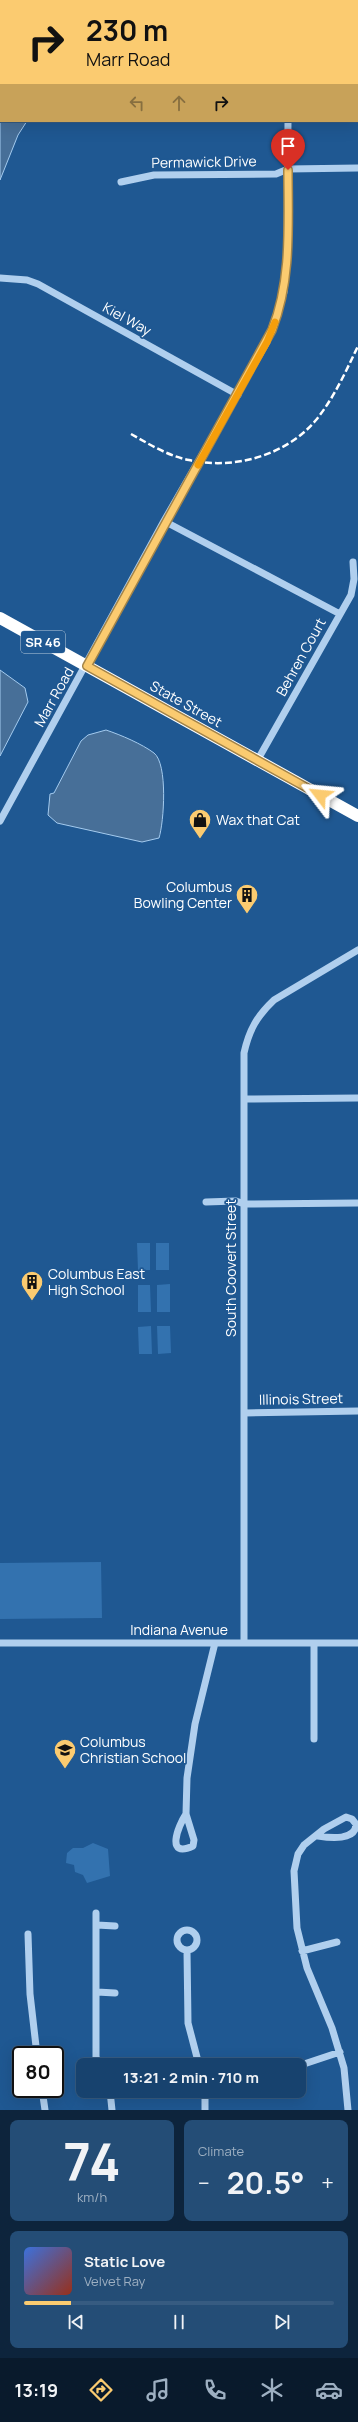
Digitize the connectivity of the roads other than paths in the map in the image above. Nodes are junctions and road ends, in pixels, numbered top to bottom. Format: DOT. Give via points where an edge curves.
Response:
graph roads {
  1 [pos="288,122"];
  2 [pos="358,168"];
  3 [pos="288,170"];
  4 [pos="121,182"];
  5 [pos="0,278"];
  6 [pos="238,394"];
  7 [pos="164,521"];
  8 [pos="353,562"];
  9 [pos="340,614"];
  10 [pos="0,618"];
  11 [pos="87,666"];
  12 [pos="257,761"];
  13 [pos="358,816"];
  14 [pos="0,820"];
  15 [pos="358,950"];
  16 [pos="358,1098"];
  17 [pos="244,1099"];
  18 [pos="206,1202"];
  19 [pos="244,1204"];
  20 [pos="358,1204"];
  21 [pos="358,1411"];
  22 [pos="245,1413"];
  23 [pos="0,1643"];
  24 [pos="215,1643"];
  25 [pos="244,1643"];
  26 [pos="314,1643"];
  27 [pos="358,1643"];
  28 [pos="314,1739"];
  29 [pos="186,1814"];
  30 [pos="318,1836"];
  31 [pos="96,1913"];
  32 [pos="97,1925"];
  33 [pos="115,1926"];
  34 [pos="28,1934"];
  35 [pos="338,1942"];
  36 [pos="187,1951"];
  37 [pos="302,1951"];
  38 [pos="97,1992"];
  39 [pos="115,1993"];
  40 [pos="36,2046"];
  41 [pos="340,2052"];
  42 [pos="96,2058"];
  43 [pos="197,2058"];
  44 [pos="306,2063"];
  45 [pos="43,2098"];
  46 [pos="111,2098"];
  47 [pos="205,2098"];
  48 [pos="45,2110"];
  49 [pos="112,2110"];
  50 [pos="205,2110"];
  51 [pos="348,2110"];
  1 -- 3 [label="street, Marr Road"];
  2 -- 3 [label="street, Permawick Drive"];
  3 -- 4 [label="street, Permawick Drive" via="276,174 154,175"];
  3 -- 6 [label="street, Marr Road" via="287,264 284,292 267,342"];
  5 -- 6 [label="street, Kiel Way" via="27,280 38,284"];
  6 -- 7 [label="street, Marr Road"];
  7 -- 9 [label="street"];
  7 -- 11 [label="street, Marr Road"];
  8 -- 9 [label="street, Behren Court" via="354,579 351,595"];
  9 -- 12 [label="street, Behren Court"];
  10 -- 11 [label="highway, State Street / SR 46"];
  11 -- 12 [label="highway, State Street / SR 46"];
  11 -- 14 [label="street, Marr Road"];
  12 -- 13 [label="highway, State Street / SR 46"];
  15 -- 17 [label="street, South Coovert Street" via="274,1000 256,1018 248,1034 244,1053"];
  16 -- 17 [label="street"];
  17 -- 19 [label="street, South Coovert Street"];
  18 -- 19 [label="street" via="236,1201"];
  19 -- 20 [label="street"];
  19 -- 22 [label="street, South Coovert Street"];
  21 -- 22 [label="street, Illinois Street"];
  22 -- 25 [label="street, South Coovert Street"];
  23 -- 24 [label="street, Indiana Avenue"];
  24 -- 25 [label="street, Indiana Avenue"];
  24 -- 29 [label="street" via="195,1724 187,1778"];
  25 -- 26 [label="street, Indiana Avenue"];
  26 -- 27 [label="street, Indiana Avenue"];
  26 -- 28 [label="street"];
  30 -- 30 [label="street" via="324,1829 346,1817 356,1824 353,1833 343,1837"];
  30 -- 37 [label="street" via="301,1850 294,1871 297,1928"];
  31 -- 32 [label="street"];
  32 -- 33 [label="street"];
  32 -- 38 [label="street"];
  34 -- 40 [label="street" via="30,1994"];
  35 -- 37 [label="street"];
  36 -- 43 [label="street" via="188,2023"];
  37 -- 41 [label="street"];
  38 -- 39 [label="street"];
  38 -- 42 [label="street"];
  41 -- 44 [label="street"];
  41 -- 51 [label="street"];
  45 -- 48 [label="street"];
  46 -- 49 [label="street"];
  47 -- 50 [label="street"];
}
